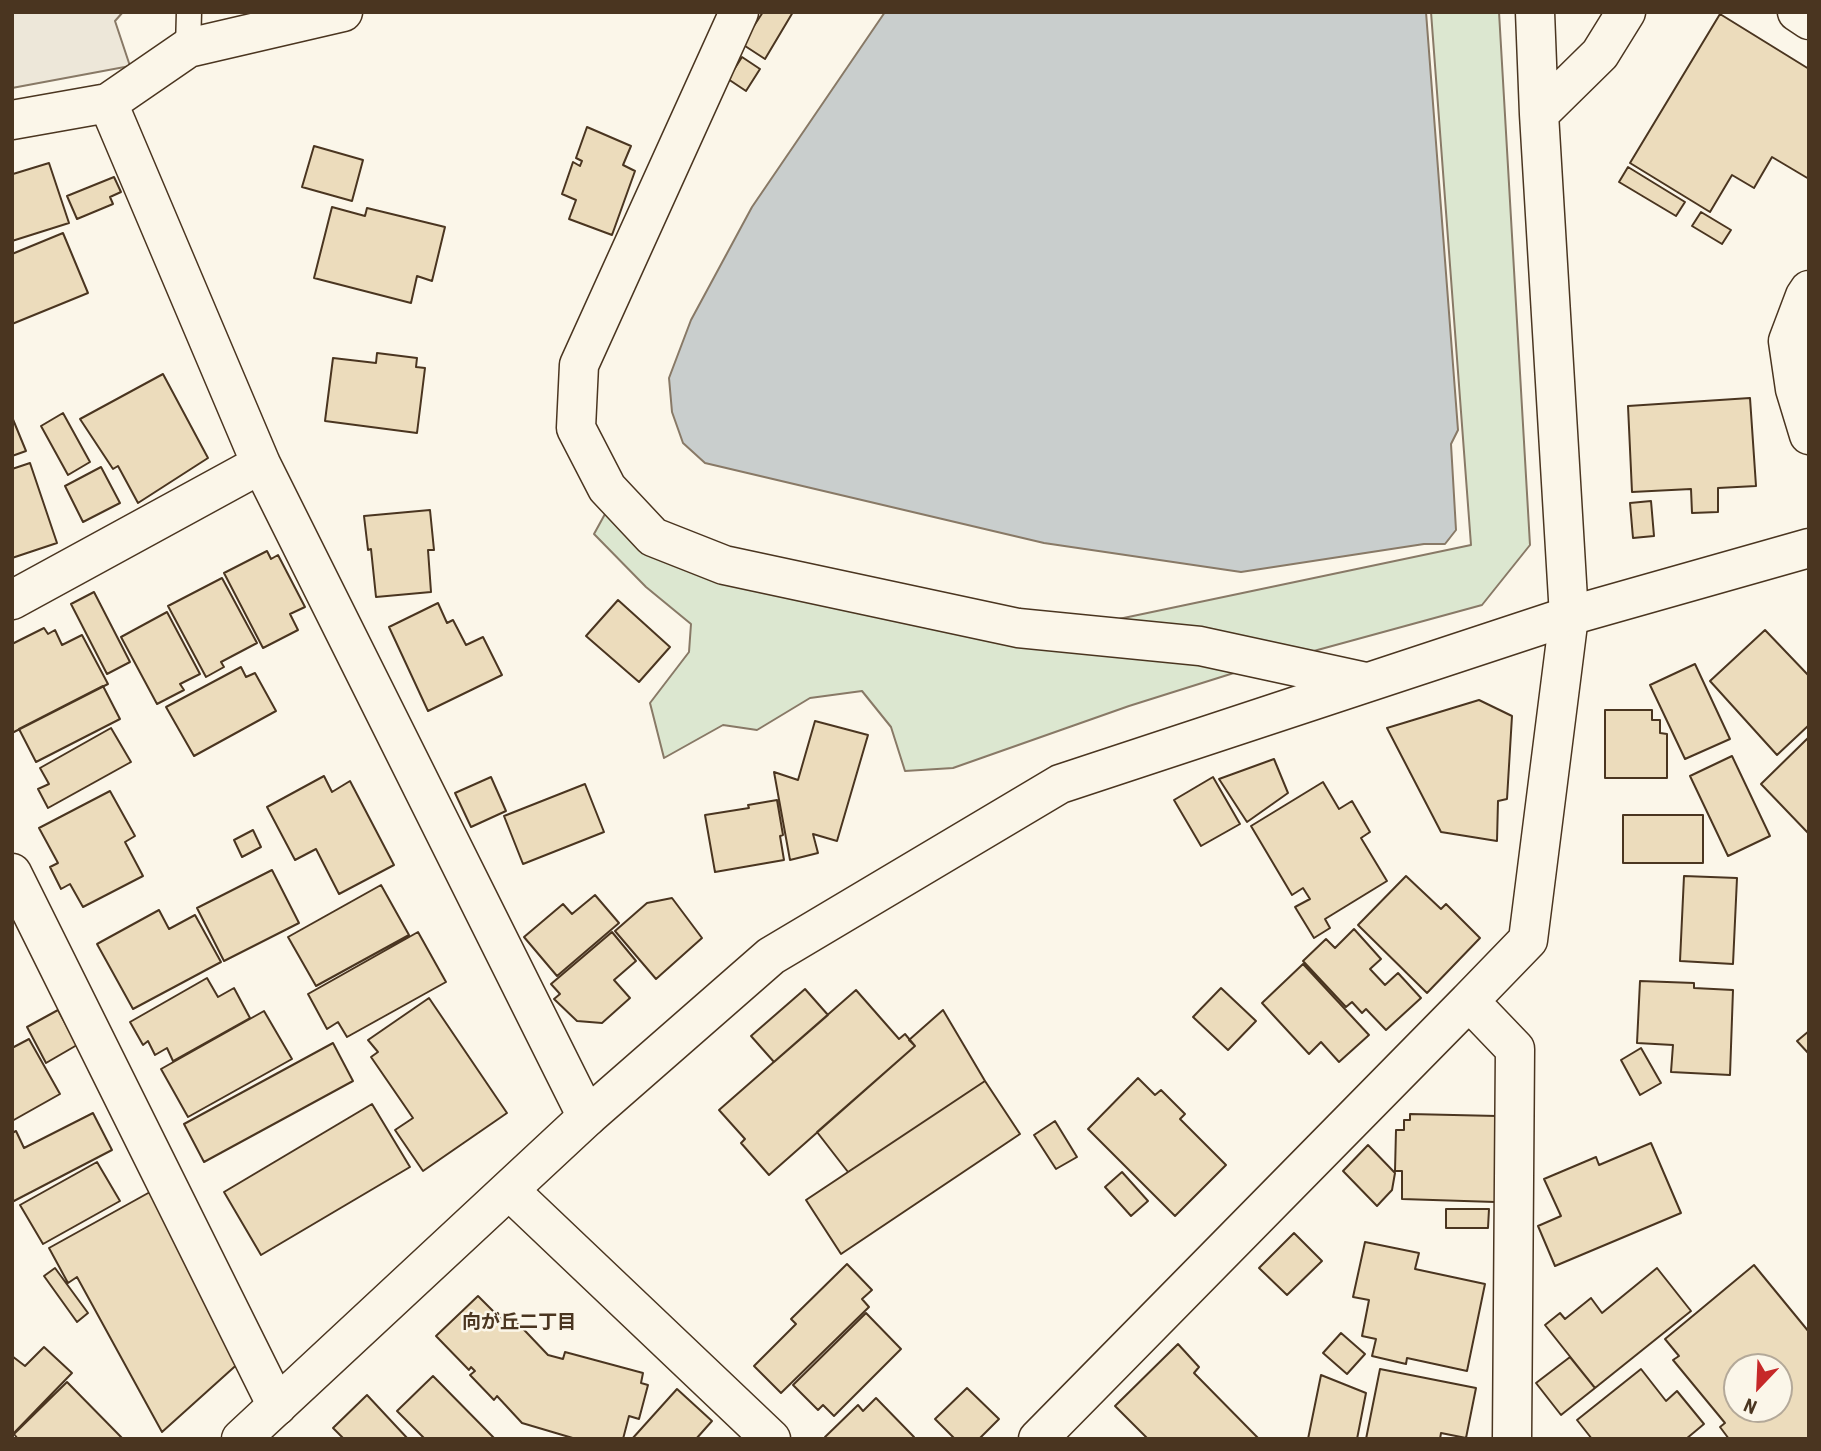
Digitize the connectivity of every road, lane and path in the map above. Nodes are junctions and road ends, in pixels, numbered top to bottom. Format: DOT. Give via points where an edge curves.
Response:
graph roads {
  1 [pos="343,12"];
  2 [pos="739,12"];
  3 [pos="1535,12"];
  4 [pos="1626,12"];
  5 [pos="1797,12"];
  6 [pos="1809,20"];
  7 [pos="188,30"];
  8 [pos="108,103"];
  9 [pos="1539,114"];
  10 [pos="12,120"];
  11 [pos="1809,290"];
  12 [pos="1809,435"];
  13 [pos="261,464"];
  14 [pos="1808,550"];
  15 [pos="12,600"];
  16 [pos="1569,616"];
  17 [pos="1366,682"];
  18 [pos="12,873"];
  19 [pos="1469,1001"];
  20 [pos="587,1117"];
  21 [pos="510,1191"];
  22 [pos="277,1406"];
  23 [pos="242,1439"];
  24 [pos="771,1439"];
  25 [pos="1038,1439"];
  26 [pos="1512,1439"];
  1 -- 7 [label="street"];
  2 -- 17 [label="street" via="579,365 576,428 607,488 653,537 724,565 1018,628 1199,646"];
  3 -- 9 [label="street"];
  4 -- 9 [label="street" via="1600,54"];
  5 -- 6 [label="street"];
  7 -- 8 [label="street"];
  8 -- 10 [label="street"];
  8 -- 13 [label="street"];
  9 -- 16 [label="street"];
  11 -- 12 [label="street" via="1788,341"];
  13 -- 15 [label="street"];
  13 -- 20 [label="street"];
  14 -- 16 [label="street"];
  16 -- 17 [label="street"];
  16 -- 19 [label="street" via="1528,940"];
  17 -- 20 [label="street" via="1060,784 771,956"];
  18 -- 22 [label="street"];
  19 -- 25 [label="street"];
  19 -- 26 [label="street" via="1515,1049"];
  20 -- 21 [label="street"];
  21 -- 22 [label="street"];
  21 -- 24 [label="street"];
  22 -- 23 [label="street"];
}
